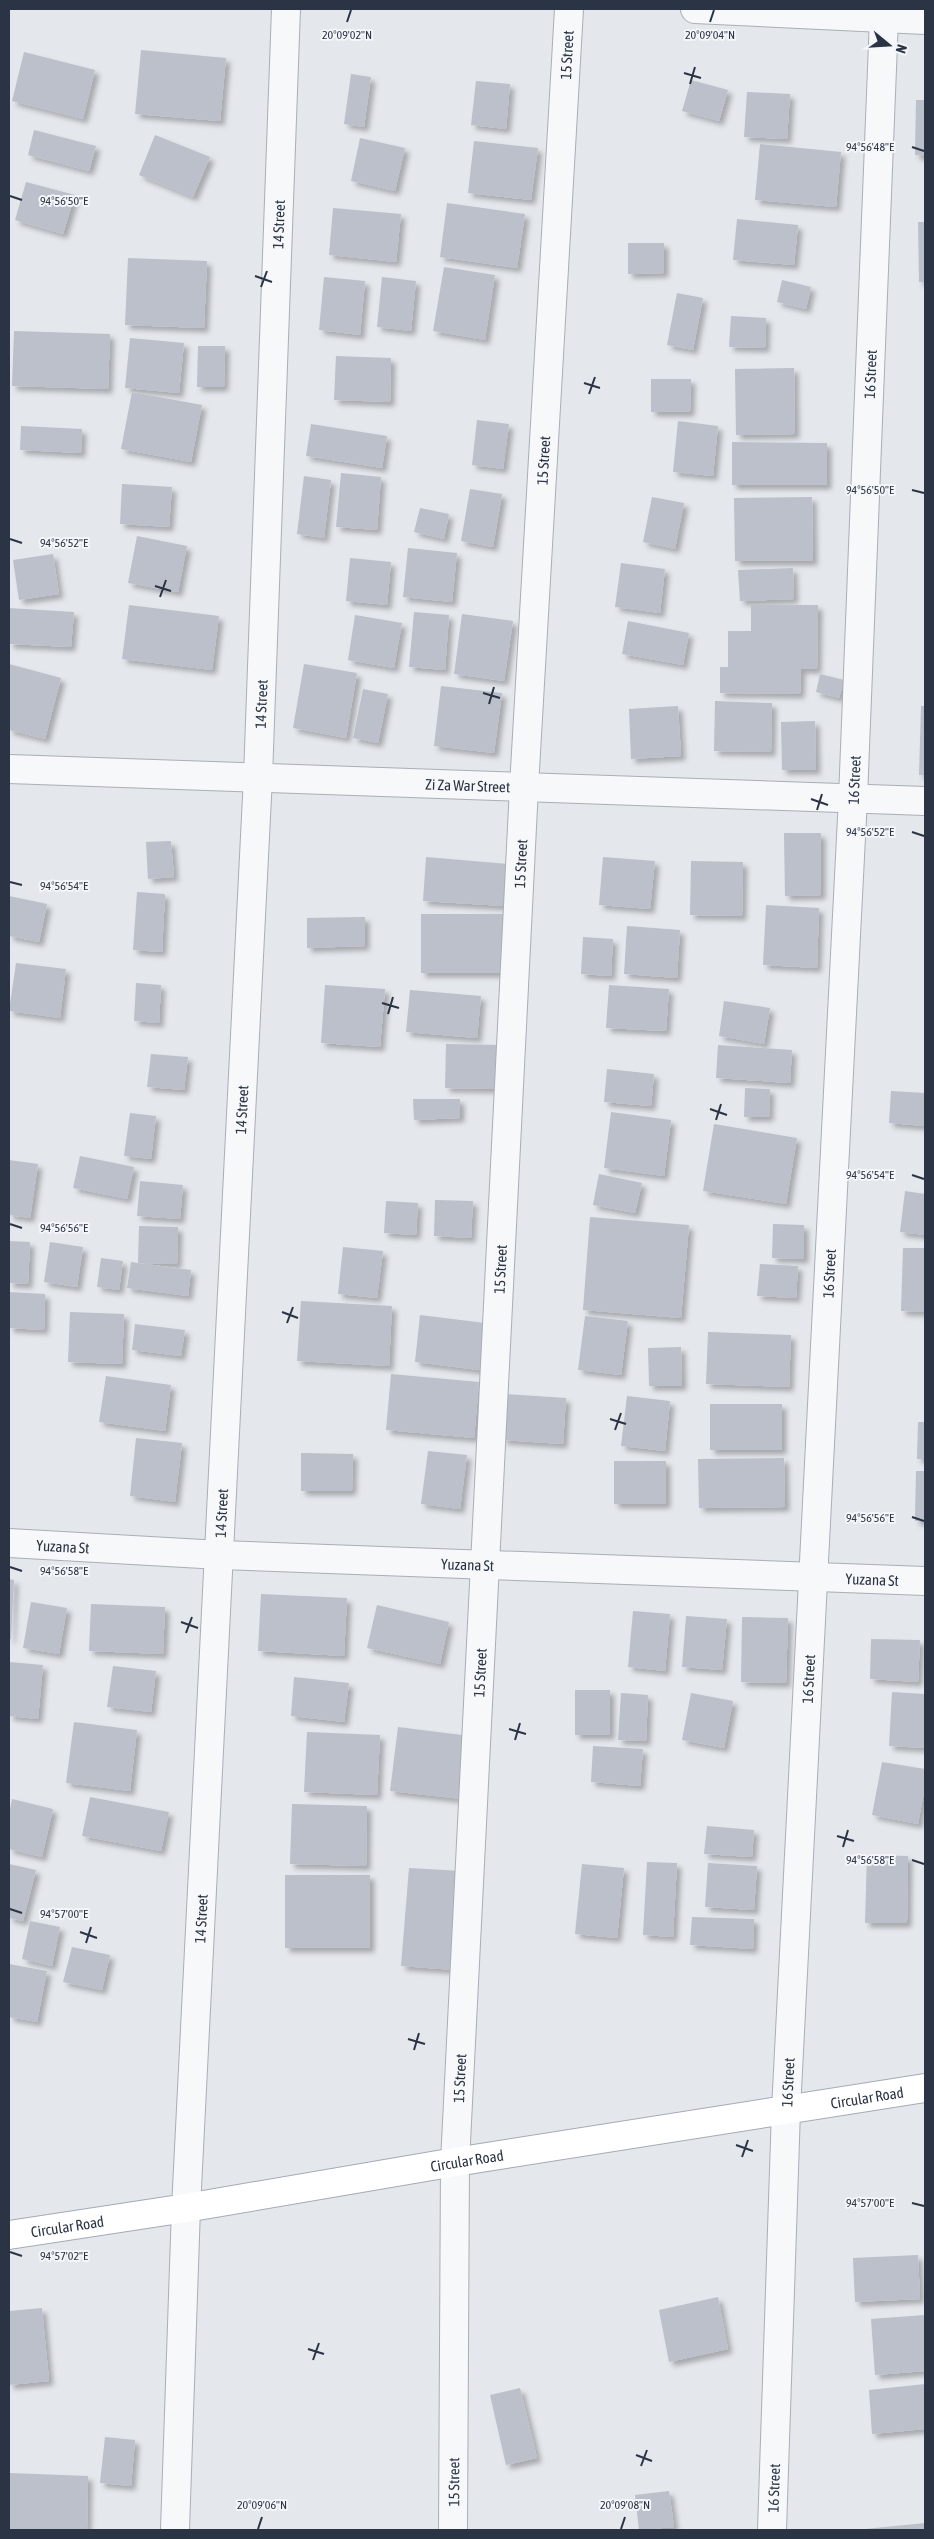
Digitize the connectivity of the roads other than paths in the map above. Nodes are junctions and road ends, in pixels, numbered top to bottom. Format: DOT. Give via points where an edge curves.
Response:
graph roads {
  1 [pos="286,9"];
  2 [pos="569,9"];
  3 [pos="695,9"];
  4 [pos="884,18"];
  5 [pos="925,20"];
  6 [pos="9,769"];
  7 [pos="258,778"];
  8 [pos="524,787"];
  9 [pos="853,798"];
  10 [pos="925,801"];
  11 [pos="9,1543"];
  12 [pos="220,1555"];
  13 [pos="486,1564"];
  14 [pos="813,1577"];
  15 [pos="925,1582"];
  16 [pos="925,2088"];
  17 [pos="786,2110"];
  18 [pos="455,2162"];
  19 [pos="186,2208"];
  20 [pos="9,2234"];
  21 [pos="175,2530"];
  22 [pos="454,2530"];
  23 [pos="772,2530"];
  1 -- 7 [label="street, 14 Street"];
  2 -- 8 [label="street, 15 Street"];
  3 -- 4 [label="street"];
  4 -- 5 [label="street"];
  4 -- 9 [label="street, 16 Street"];
  6 -- 7 [label="street, Zi Za War Street"];
  7 -- 8 [label="street, Zi Za War Street"];
  7 -- 12 [label="street, 14 Street"];
  8 -- 9 [label="street, Zi Za War Street"];
  8 -- 13 [label="street, 15 Street"];
  9 -- 10 [label="street, Zi Za War Street"];
  9 -- 14 [label="street, 16 Street"];
  11 -- 12 [label="street, Yuzana St"];
  12 -- 13 [label="street, Yuzana St"];
  12 -- 19 [label="street, 14 Street"];
  13 -- 14 [label="street, Yuzana St"];
  13 -- 18 [label="street, 15 Street"];
  14 -- 15 [label="street, Yuzana St"];
  14 -- 17 [label="street, 16 Street"];
  16 -- 17 [label="main road, Circular Road"];
  17 -- 18 [label="main road, Circular Road"];
  17 -- 23 [label="street, 16 Street"];
  18 -- 19 [label="main road, Circular Road"];
  18 -- 22 [label="street, 15 Street"];
  19 -- 20 [label="main road, Circular Road"];
  19 -- 21 [label="street, 14 Street"];
}
